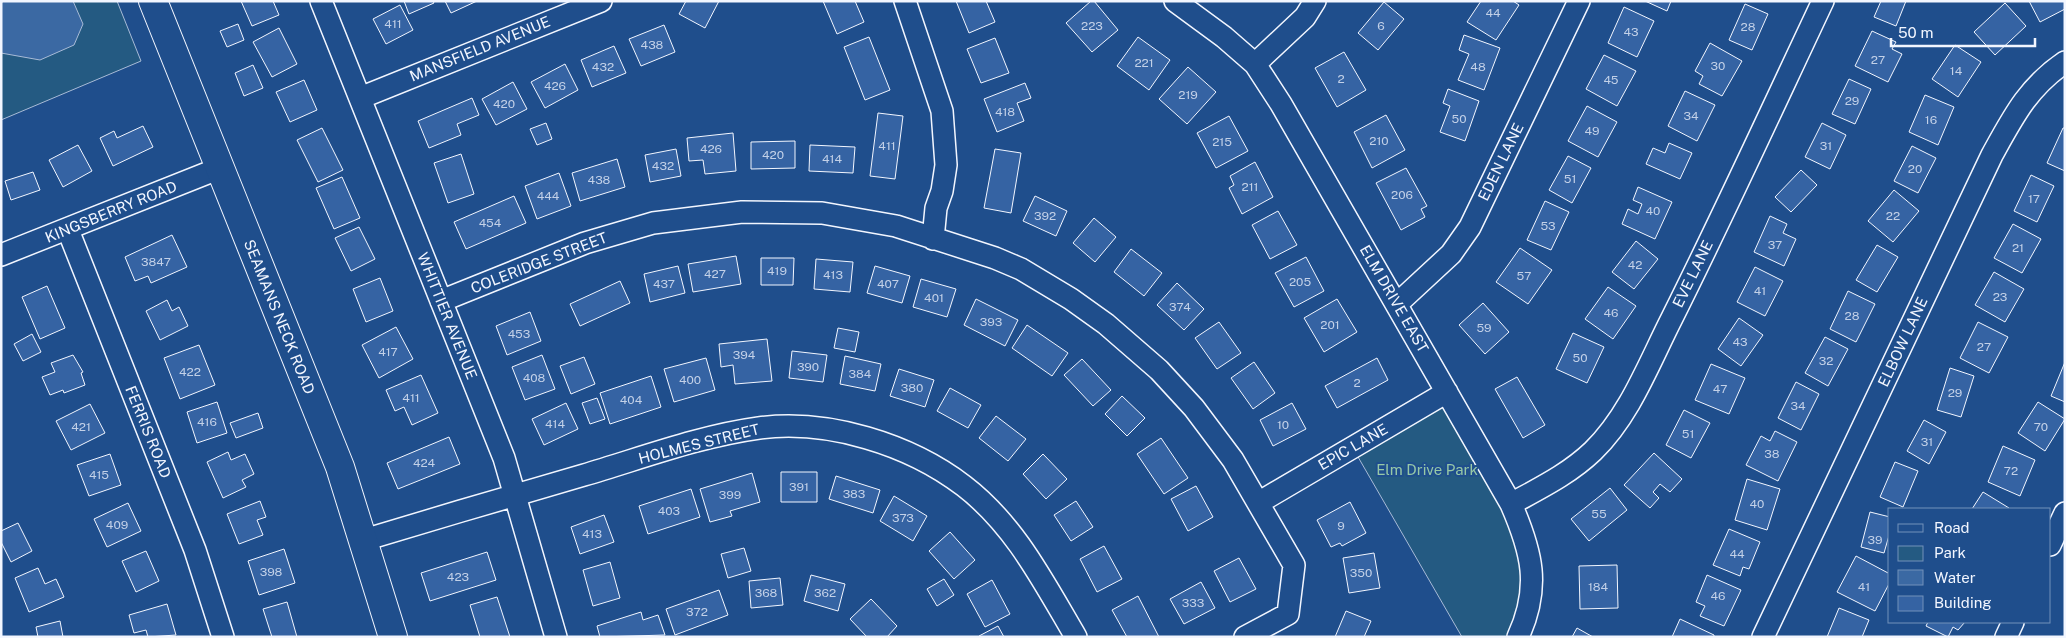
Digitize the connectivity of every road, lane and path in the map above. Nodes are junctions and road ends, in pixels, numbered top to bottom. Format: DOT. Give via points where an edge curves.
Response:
graph roads {
  1 [pos="153,1"];
  2 [pos="321,1"];
  3 [pos="600,1"];
  4 [pos="905,1"];
  5 [pos="1175,1"];
  6 [pos="1316,1"];
  7 [pos="1579,1"];
  8 [pos="1823,1"];
  9 [pos="2065,62"];
  10 [pos="1255,64"];
  11 [pos="360,98"];
  12 [pos="220,168"];
  13 [pos="68,230"];
  14 [pos="933,239"];
  15 [pos="1,255"];
  16 [pos="441,301"];
  17 [pos="1397,304"];
  18 [pos="1448,392"];
  19 [pos="514,496"];
  20 [pos="1258,503"];
  21 [pos="1510,504"];
  22 [pos="2065,513"];
  23 [pos="364,540"];
  24 [pos="2051,543"];
  25 [pos="2013,623"];
  26 [pos="223,637"];
  27 [pos="393,637"];
  28 [pos="556,637"];
  29 [pos="1076,637"];
  30 [pos="1245,637"];
  31 [pos="1518,637"];
  32 [pos="1763,637"];
  33 [pos="2006,637"];
  1 -- 12 [label="main road, SEAMANS NECK ROAD"];
  2 -- 11 [label="street, WHITTIER AVENUE"];
  3 -- 11 [label="street, MANSFIELD AVENUE"];
  4 -- 14 [label="street" via="942,111 946,164"];
  5 -- 10 [label="street, ELM DRIVE EAST"];
  6 -- 10 [label="street" via="1305,17"];
  7 -- 17 [label="street, EDEN LANE" via="1470,227 1451,254"];
  8 -- 21 [label="street, EVE LANE" via="1690,283 1614,426 1593,450 1557,479"];
  9 -- 32 [label="street, ELBOW LANE" via="2044,76 2018,108 1992,155"];
  10 -- 17 [label="street, ELM DRIVE EAST"];
  11 -- 16 [label="street, WHITTIER AVENUE"];
  12 -- 13 [label="street, KINGSBERRY ROAD"];
  12 -- 23 [label="main road, SEAMANS NECK ROAD" via="340,467"];
  13 -- 15 [label="street, KINGSBERRY ROAD"];
  13 -- 26 [label="street, FERRIS ROAD" via="195,550"];
  14 -- 16 [label="street, COLERIDGE STREET" via="896,226 822,213 742,212 696,216 653,223 585,242"];
  14 -- 20 [label="street, COLERIDGE STREET" via="1021,269 1106,324 1159,370 1194,408 1233,460"];
  16 -- 19 [label="street, WHITTIER AVENUE" via="504,458"];
  17 -- 18 [label="street, ELM DRIVE EAST"];
  18 -- 20 [label="street, EPIC LANE"];
  18 -- 21 [label="street, ELM DRIVE EAST"];
  19 -- 23 [label="street, HOLMES STREET"];
  19 -- 28 [label="street, WHITTIER AVENUE"];
  19 -- 29 [label="street, HOLMES STREET" via="699,441 760,428 833,430 904,452 964,486 1024,549"];
  20 -- 30 [label="street, COLERIDGE STREET" via="1294,565 1288,614"];
  21 -- 31 [label="street, ELM DRIVE EAST" via="1525,536 1531,560 1528,614"];
  22 -- 24 [label="street"];
  23 -- 27 [label="main road, SEAMANS NECK ROAD"];
  25 -- 33 [label="street"];
}
